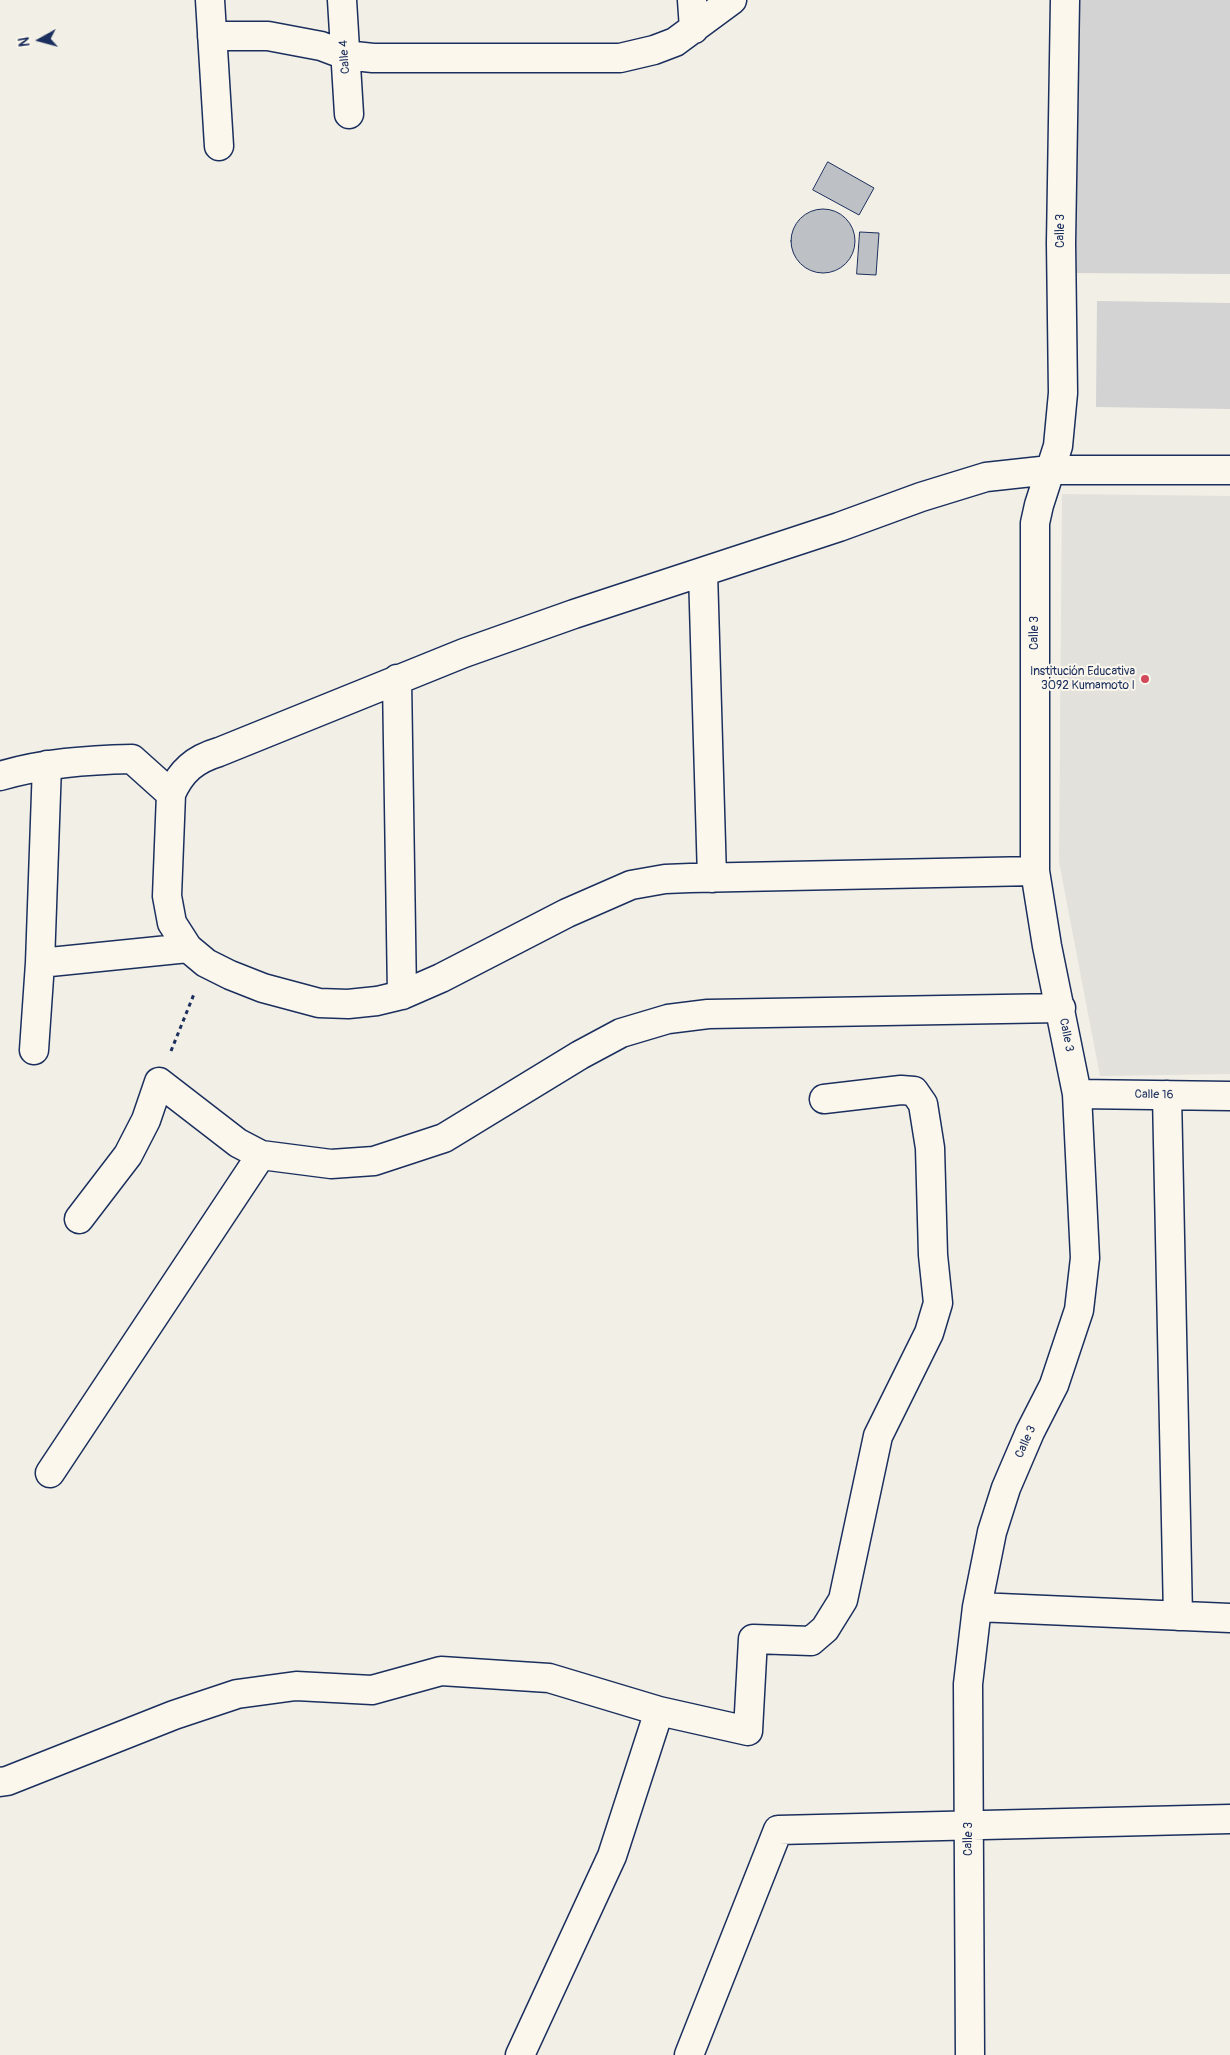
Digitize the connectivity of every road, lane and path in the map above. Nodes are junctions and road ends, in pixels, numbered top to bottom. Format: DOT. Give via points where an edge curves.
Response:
graph roads {
  1 [pos="210,0"];
  2 [pos="342,0"];
  3 [pos="692,0"];
  4 [pos="732,0"];
  5 [pos="1065,0"];
  6 [pos="694,29"];
  7 [pos="212,36"];
  8 [pos="345,54"];
  9 [pos="349,114"];
  10 [pos="219,146"];
  11 [pos="1050,470"];
  12 [pos="1230,470"];
  13 [pos="703,572"];
  14 [pos="397,679"];
  15 [pos="47,765"];
  16 [pos="0,776"];
  17 [pos="171,794"];
  18 [pos="1035,871"];
  19 [pos="712,878"];
  20 [pos="197,955"];
  21 [pos="40,963"];
  22 [pos="402,995"];
  23 [pos="1061,1008"];
  24 [pos="34,1050"];
  25 [pos="159,1082"];
  26 [pos="1077,1094"];
  27 [pos="1167,1095"];
  28 [pos="1230,1096"];
  29 [pos="824,1099"];
  30 [pos="261,1155"];
  31 [pos="80,1218"];
  32 [pos="50,1473"];
  33 [pos="977,1607"];
  34 [pos="1178,1616"];
  35 [pos="1230,1618"];
  36 [pos="659,1711"];
  37 [pos="0,1782"];
  38 [pos="1230,1819"];
  39 [pos="968,1825"];
  40 [pos="520,2055"];
  41 [pos="689,2055"];
  42 [pos="970,2055"];
  1 -- 7 [label="street"];
  2 -- 8 [label="street, Calle 4"];
  3 -- 6 [label="street"];
  4 -- 6 [label="street"];
  5 -- 11 [label="street, Calle 3" via="1061,243 1063,393 1058,446"];
  6 -- 8 [label="street" via="676,42 620,58 470,60 373,58"];
  7 -- 8 [label="street" via="276,38"];
  7 -- 10 [label="street"];
  8 -- 9 [label="street, Calle 4"];
  11 -- 12 [label="street"];
  11 -- 13 [label="street" via="986,477"];
  11 -- 18 [label="street, Calle 3" via="1035,523"];
  13 -- 14 [label="street" via="574,614"];
  13 -- 19 [label="street"];
  14 -- 17 [label="street" via="194,762 176,782"];
  14 -- 22 [label="street"];
  15 -- 16 [label="street"];
  15 -- 17 [label="street" via="132,759"];
  15 -- 21 [label="street"];
  17 -- 20 [label="street" via="167,896 172,923"];
  18 -- 19 [label="street"];
  18 -- 23 [label="street, Calle 3"];
  19 -- 22 [label="street" via="665,879 631,885"];
  20 -- 21 [label="street"];
  20 -- 22 [label="street" via="263,988 319,1003 348,1004"];
  20 -- 25 [label="path"];
  21 -- 24 [label="street"];
  23 -- 26 [label="street, Calle 3"];
  23 -- 30 [label="street" via="708,1014 668,1019 620,1034 580,1055 444,1138 374,1161 332,1164"];
  25 -- 30 [label="street" via="238,1143"];
  25 -- 31 [label="street" via="146,1120 128,1155"];
  26 -- 27 [label="street, Calle 16"];
  26 -- 33 [label="street, Calle 3" via="1085,1258 1079,1310 1054,1385 1006,1488 992,1532"];
  27 -- 28 [label="street, Calle 16"];
  27 -- 34 [label="street"];
  29 -- 36 [label="street" via="901,1090 914,1091 923,1104 930,1148 933,1255 938,1303 930,1333 878,1436 843,1600 825,1629 811,1641 753,1639 748,1731"];
  30 -- 32 [label="street"];
  33 -- 34 [label="street"];
  33 -- 39 [label="street, Calle 3" via="968,1684"];
  34 -- 35 [label="street"];
  36 -- 37 [label="street" via="549,1678 441,1671 372,1690 296,1686 238,1694 174,1714"];
  36 -- 40 [label="street" via="612,1856"];
  38 -- 39 [label="street"];
  39 -- 41 [label="street" via="778,1830"];
  39 -- 42 [label="street, Calle 3"];
}
